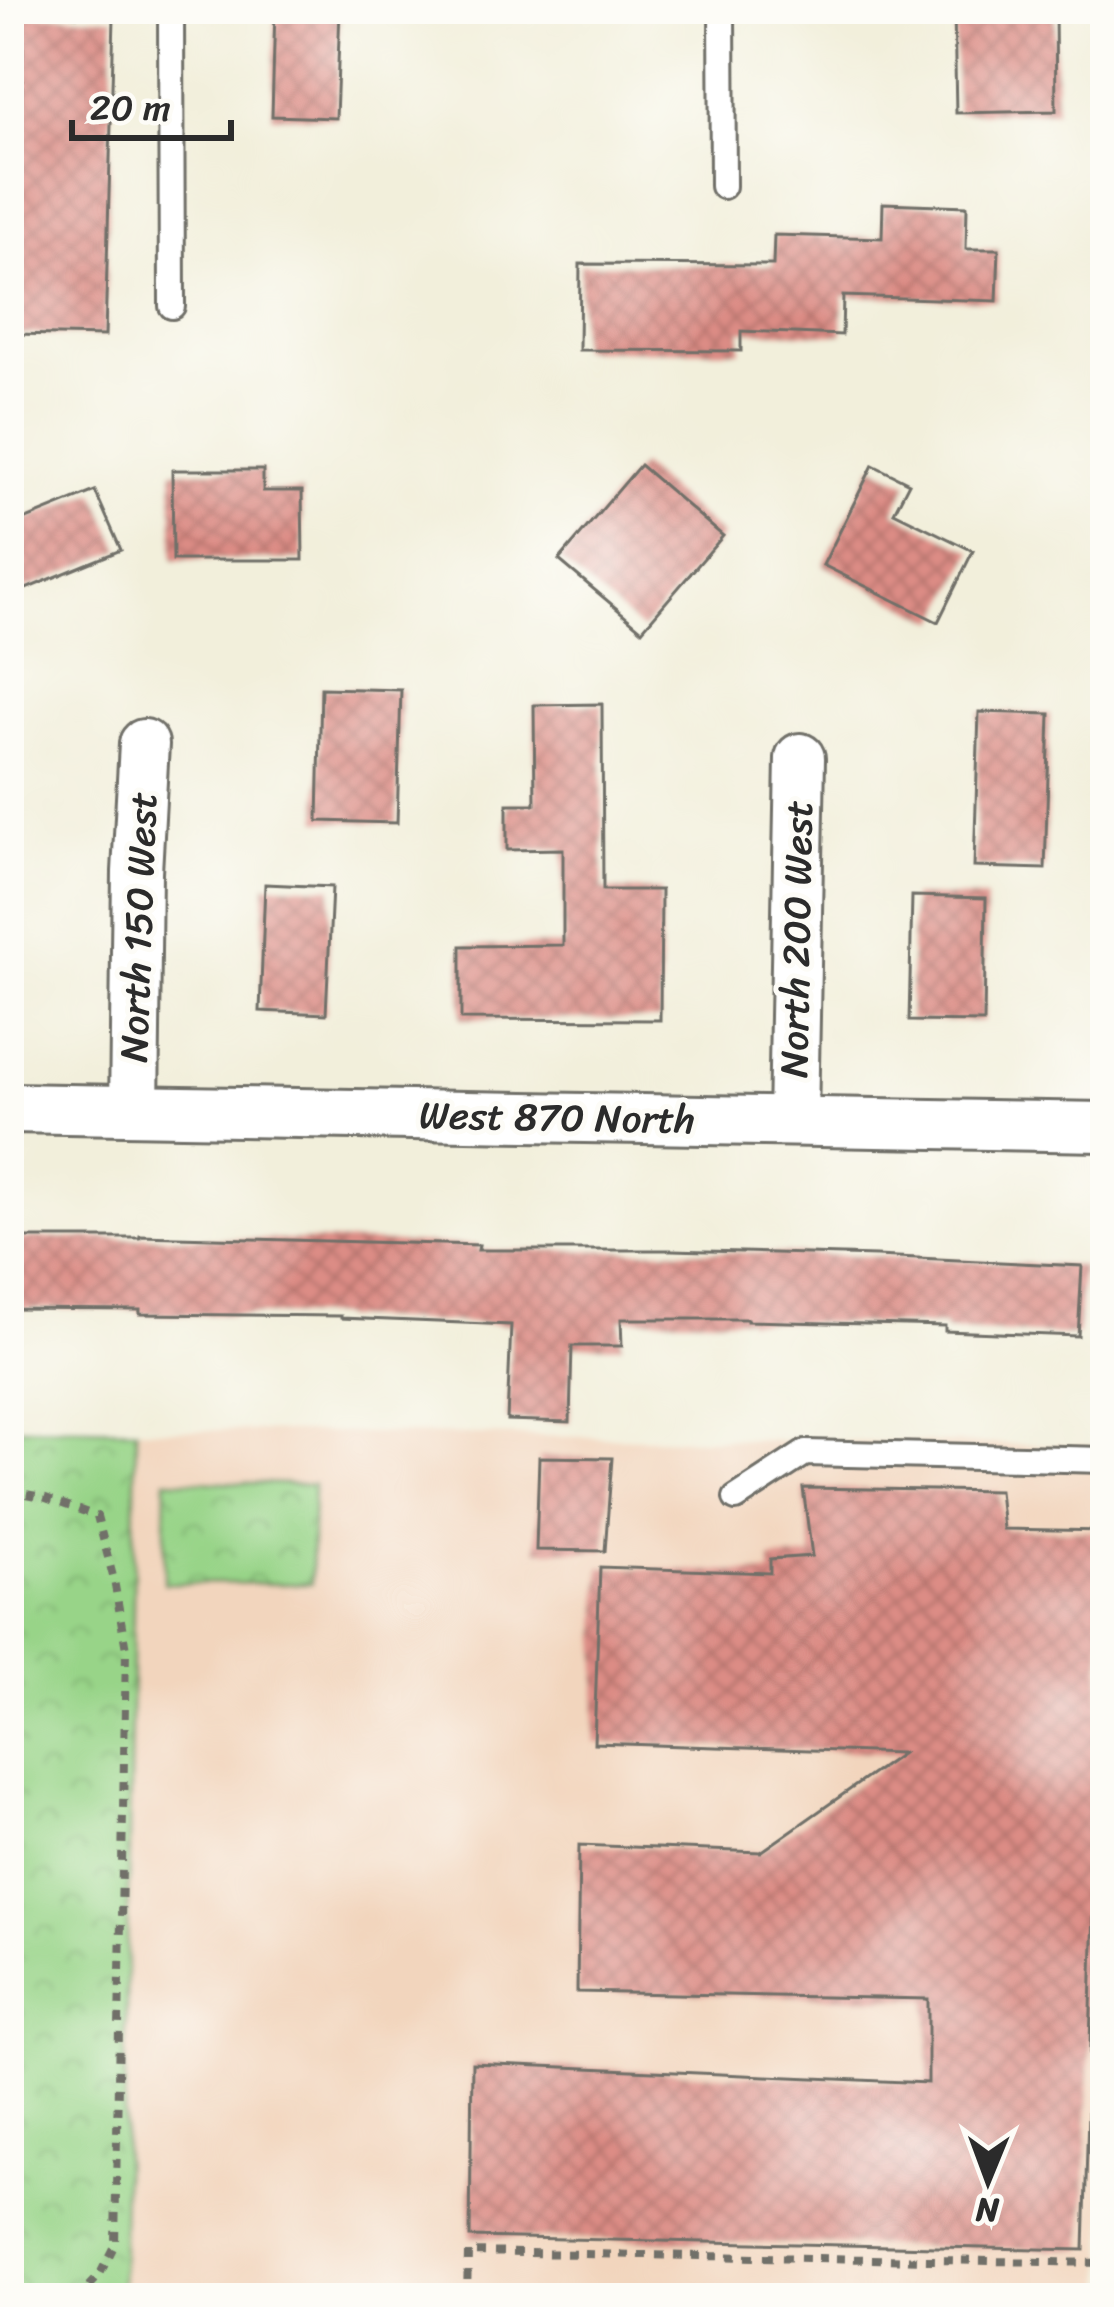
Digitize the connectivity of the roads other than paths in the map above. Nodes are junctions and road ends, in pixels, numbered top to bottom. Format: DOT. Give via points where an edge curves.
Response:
graph roads {
  1 [pos="171,9"];
  2 [pos="722,9"];
  3 [pos="723,185"];
  4 [pos="172,306"];
  5 [pos="144,744"];
  6 [pos="800,758"];
  7 [pos="9,1108"];
  8 [pos="134,1110"];
  9 [pos="794,1120"];
  10 [pos="1105,1127"];
  11 [pos="1105,1460"];
  12 [pos="736,1498"];
  1 -- 4 [label="lane"];
  2 -- 3 [label="lane"];
  5 -- 8 [label="street, North 150 West"];
  6 -- 9 [label="street, North 200 West"];
  7 -- 8 [label="street, West 870 North"];
  8 -- 9 [label="street, West 870 North"];
  9 -- 10 [label="street, West 870 North"];
  11 -- 12 [label="lane" via="805,1453"];
}
